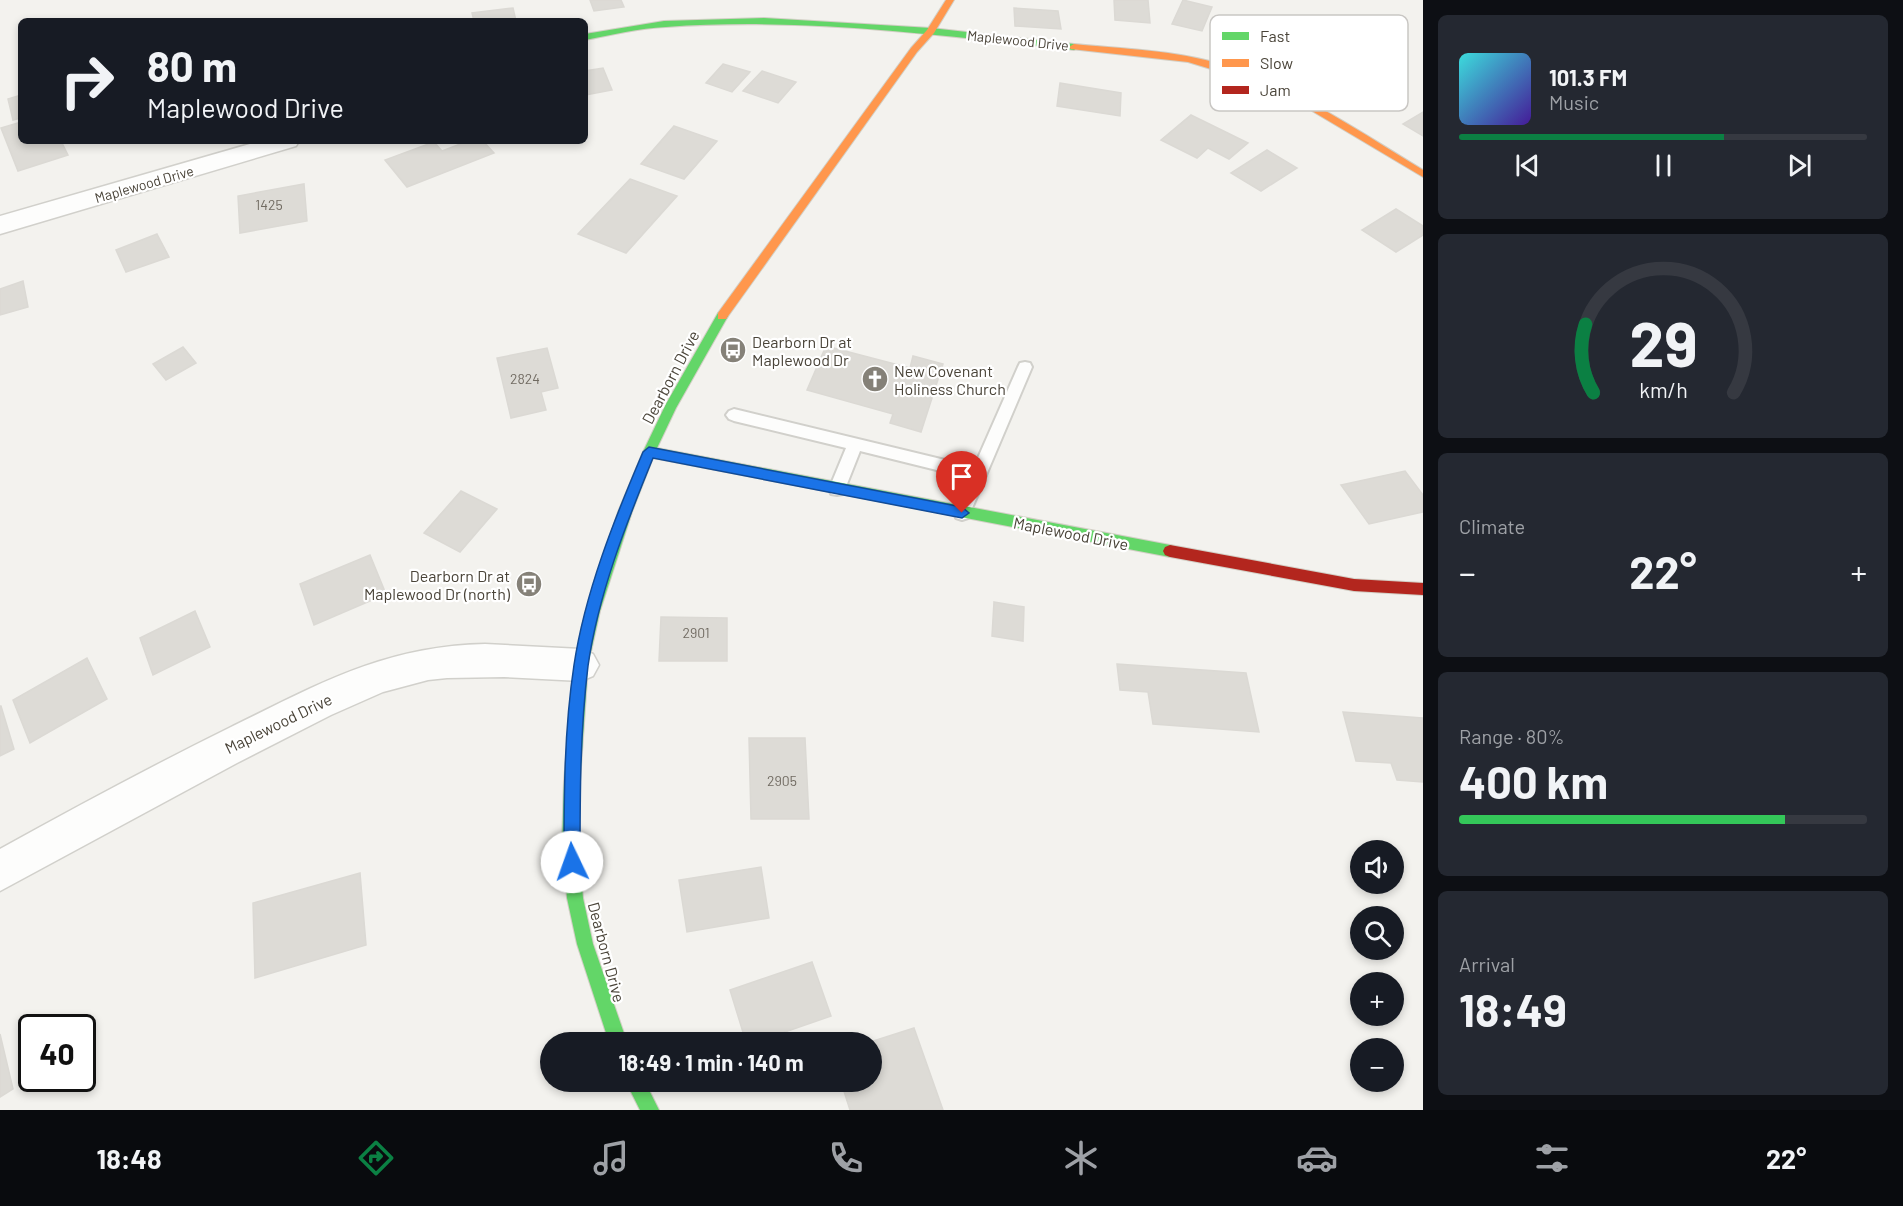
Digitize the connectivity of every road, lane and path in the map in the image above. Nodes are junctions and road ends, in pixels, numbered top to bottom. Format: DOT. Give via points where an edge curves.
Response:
graph roads {
  1 [pos="950,0"];
  2 [pos="931,31"];
  3 [pos="588,36"];
  4 [pos="1210,64"];
  5 [pos="1312,111"];
  6 [pos="277,144"];
  7 [pos="1423,174"];
  8 [pos="0,225"];
  9 [pos="1025,367"];
  10 [pos="734,415"];
  11 [pos="855,444"];
  12 [pos="649,452"];
  13 [pos="979,474"];
  14 [pos="837,489"];
  15 [pos="962,513"];
  16 [pos="1423,589"];
  17 [pos="581,666"];
  18 [pos="0,871"];
  19 [pos="615,1032"];
  20 [pos="640,1092"];
  21 [pos="650,1110"];
  1 -- 2 [label="street, Dearborn Drive"];
  2 -- 3 [label="street, Maplewood Drive" via="741,20 663,24"];
  2 -- 4 [label="street, Maplewood Drive"];
  2 -- 12 [label="street, Dearborn Drive" via="716,326"];
  5 -- 7 [label="street, Maplewood Drive"];
  6 -- 8 [label="street, Maplewood Drive"];
  9 -- 13 [label="lane"];
  10 -- 11 [label="lane"];
  11 -- 13 [label="lane"];
  11 -- 14 [label="lane"];
  12 -- 14 [label="street, Maplewood Drive"];
  12 -- 17 [label="street, Dearborn Drive" via="624,512 593,611"];
  13 -- 15 [label="lane"];
  14 -- 15 [label="street, Maplewood Drive"];
  15 -- 16 [label="street, Maplewood Drive" via="1363,586"];
  17 -- 18 [label="street, Maplewood Drive" via="502,659 427,664 380,677 320,702 148,788"];
  17 -- 19 [label="street, Dearborn Drive" via="570,843 575,898 585,944"];
  20 -- 21 [label="street"];
}
